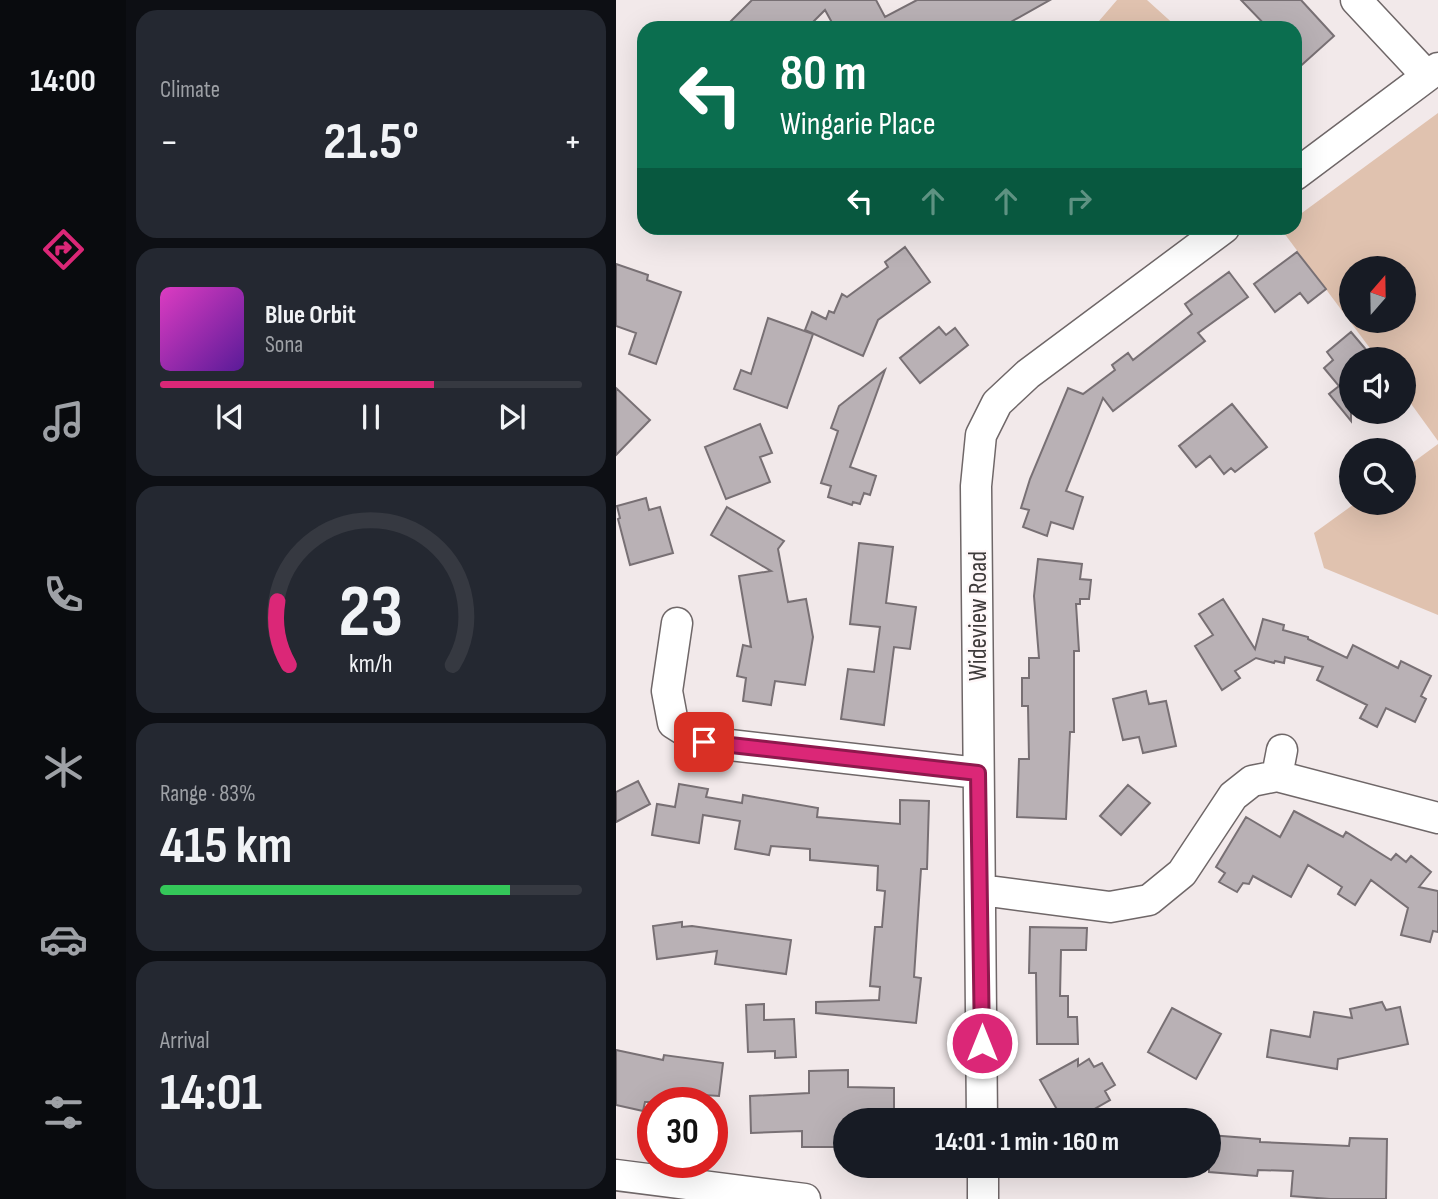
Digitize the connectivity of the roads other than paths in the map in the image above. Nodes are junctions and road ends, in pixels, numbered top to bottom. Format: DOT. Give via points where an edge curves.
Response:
graph roads {
  1 [pos="1356,0"];
  2 [pos="1433,72"];
  3 [pos="1302,170"];
  4 [pos="1215,235"];
  5 [pos="677,623"];
  6 [pos="978,773"];
  7 [pos="1438,818"];
  8 [pos="981,890"];
  9 [pos="982,1108"];
  10 [pos="616,1175"];
  11 [pos="983,1178"];
  12 [pos="789,1198"];
  13 [pos="983,1199"];
  1 -- 2 [label="street"];
  2 -- 3 [label="street"];
  4 -- 6 [label="street, Wideview Road" via="1028,374 997,403 981,435 976,486"];
  5 -- 6 [label="street" via="667,691 673,723 704,742"];
  6 -- 8 [label="street, Wideview Road"];
  7 -- 8 [label="street" via="1279,763 1233,796 1182,873 1149,900 1110,907"];
  8 -- 9 [label="street, Wideview Road"];
  10 -- 12 [label="street"];
  11 -- 13 [label="street"];
}
